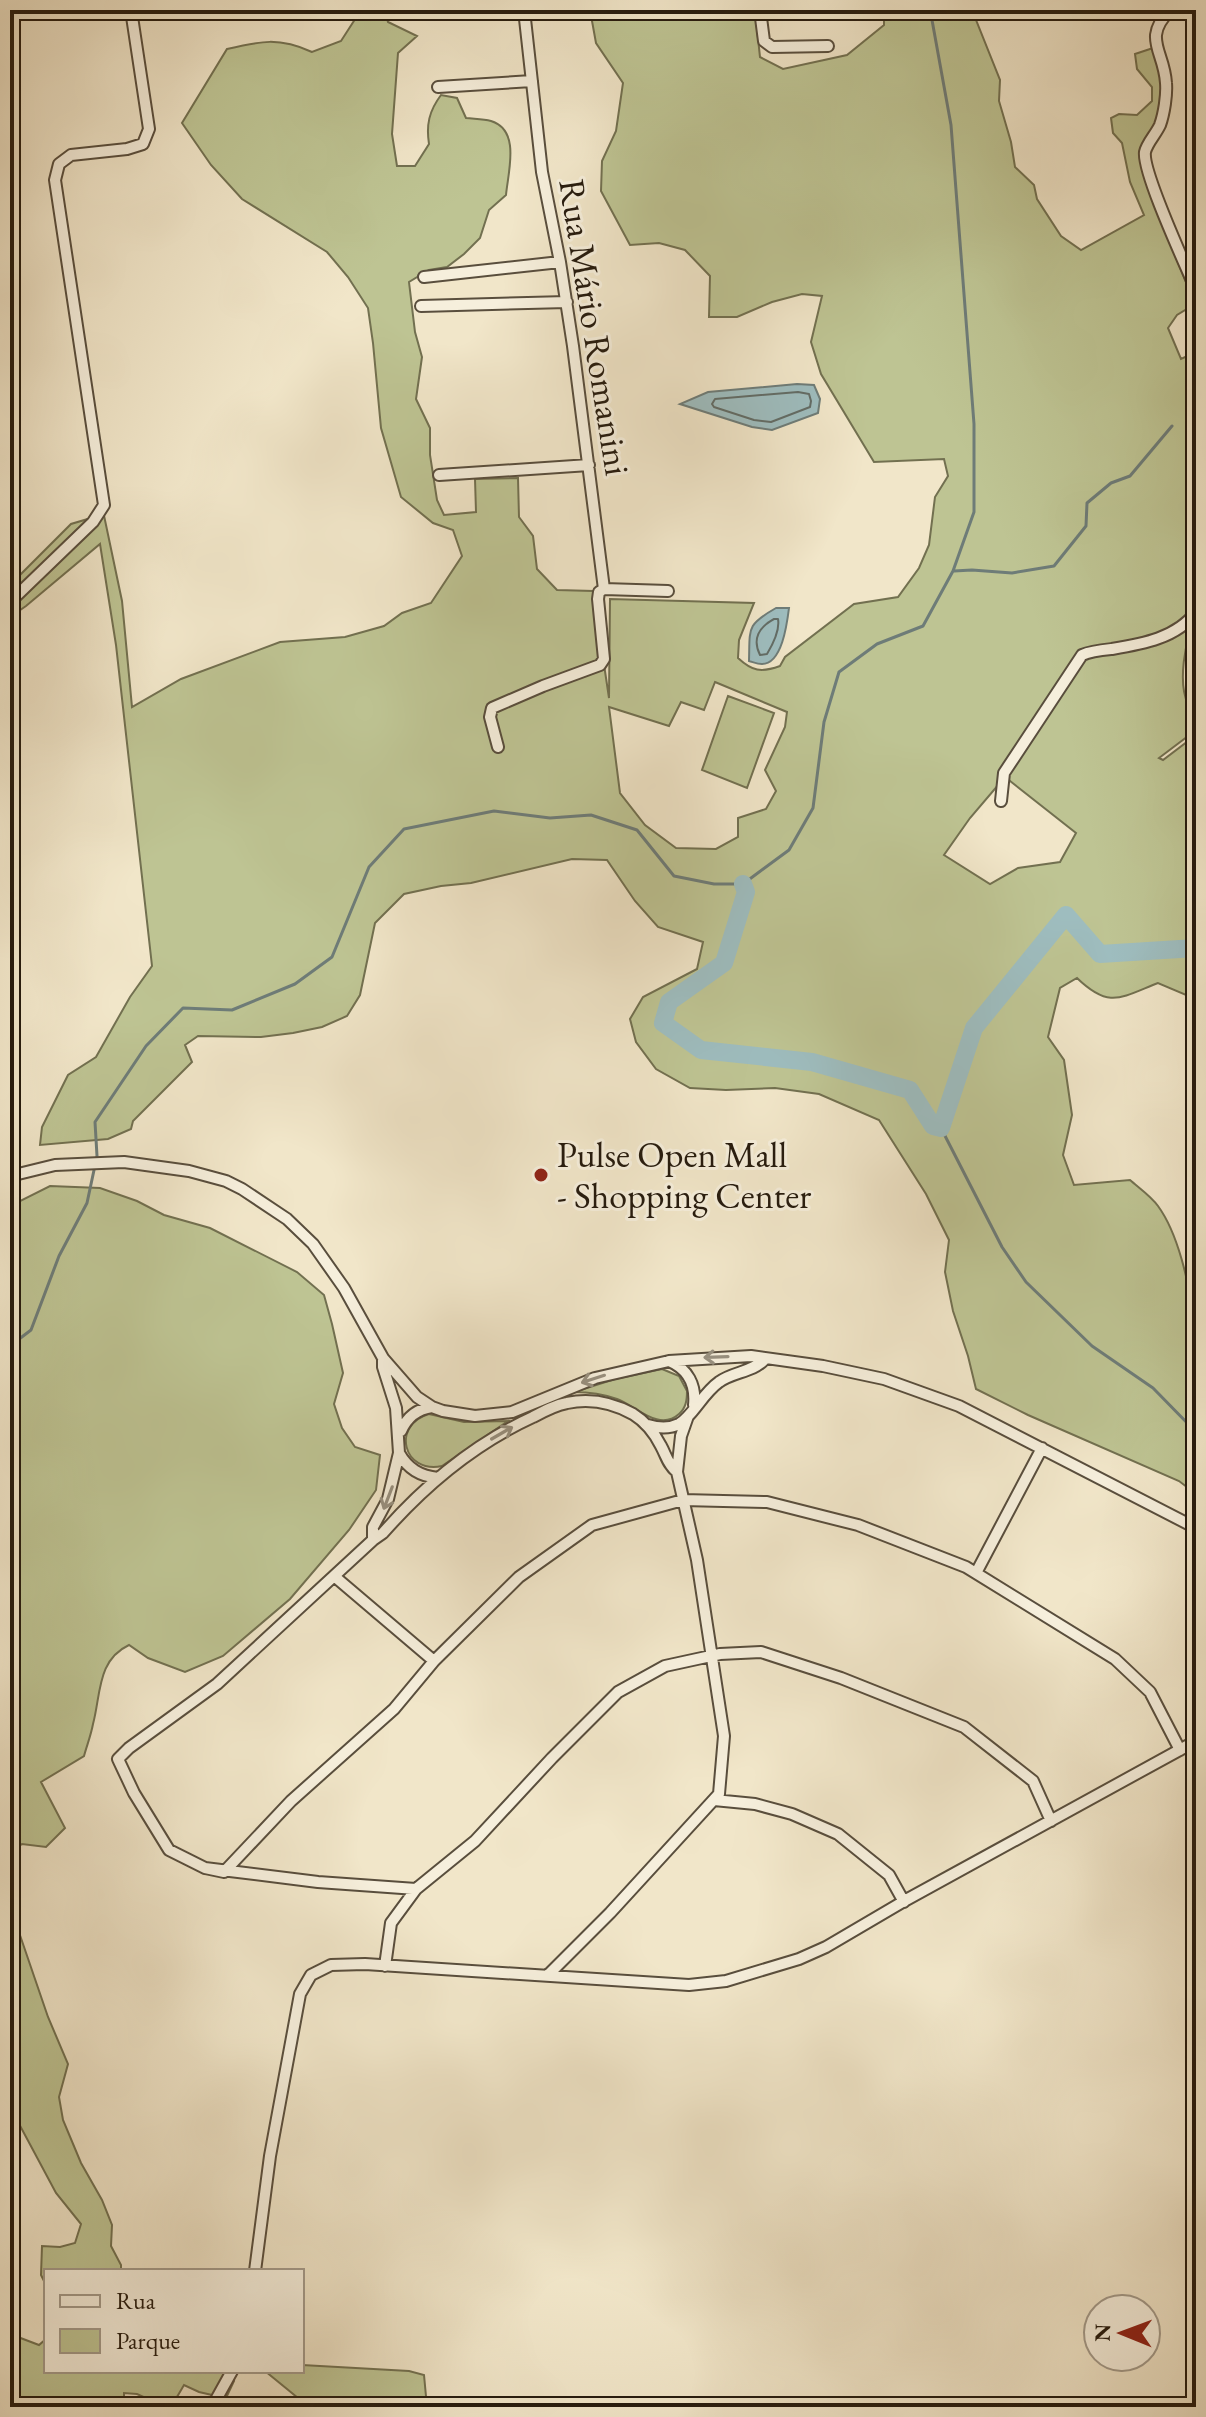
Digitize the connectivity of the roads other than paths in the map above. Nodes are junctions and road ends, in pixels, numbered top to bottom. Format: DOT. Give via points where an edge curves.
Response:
graph roads {
  1 [pos="131,10"];
  2 [pos="524,10"];
  3 [pos="760,10"];
  4 [pos="1170,10"];
  5 [pos="828,46"];
  6 [pos="532,81"];
  7 [pos="438,87"];
  8 [pos="560,262"];
  9 [pos="424,277"];
  10 [pos="1196,290"];
  11 [pos="567,302"];
  12 [pos="421,306"];
  13 [pos="589,465"];
  14 [pos="439,475"];
  15 [pos="604,589"];
  16 [pos="668,591"];
  17 [pos="10,602"];
  18 [pos="1196,612"];
  19 [pos="498,747"];
  20 [pos="1001,801"];
  21 [pos="10,1176"];
  22 [pos="383,1358"];
  23 [pos="764,1360"];
  24 [pos="669,1361"];
  25 [pos="432,1407"];
  26 [pos="691,1412"];
  27 [pos="648,1425"];
  28 [pos="399,1437"];
  29 [pos="1042,1448"];
  30 [pos="399,1453"];
  31 [pos="677,1472"];
  32 [pos="438,1478"];
  33 [pos="683,1500"];
  34 [pos="1196,1528"];
  35 [pos="373,1540"];
  36 [pos="976,1573"];
  37 [pos="334,1576"];
  38 [pos="712,1656"];
  39 [pos="434,1661"];
  40 [pos="1196,1741"];
  41 [pos="1180,1750"];
  42 [pos="714,1800"];
  43 [pos="1051,1821"];
  44 [pos="224,1872"];
  45 [pos="416,1889"];
  46 [pos="904,1902"];
  47 [pos="385,1966"];
  48 [pos="547,1976"];
  49 [pos="255,2269"];
  50 [pos="231,2373"];
  51 [pos="212,2407"];
  1 -- 17 [label="street" via="149,129 143,144 71,155 59,164 55,180 104,505"];
  2 -- 6 [label="street, Rua Mário Romanini"];
  3 -- 5 [label="street" via="764,41 772,47"];
  4 -- 10 [label="street" via="1155,30 1166,85 1161,124 1145,151 1160,205"];
  6 -- 7 [label="street"];
  6 -- 8 [label="street, Rua Mário Romanini" via="542,172"];
  8 -- 9 [label="street"];
  8 -- 11 [label="street, Rua Mário Romanini"];
  11 -- 12 [label="street"];
  11 -- 13 [label="street, Rua Mário Romanini"];
  13 -- 14 [label="street"];
  13 -- 15 [label="street, Rua Mário Romanini"];
  15 -- 16 [label="street"];
  15 -- 19 [label="street, Rua Mário Romanini" via="598,599 604,659 600,665 492,708"];
  18 -- 20 [label="street" via="1176,632 1082,655 1004,773"];
  21 -- 22 [label="street" via="55,1165 101,1162 159,1166 226,1181 287,1219 324,1258"];
  22 -- 25 [label="street"];
  22 -- 28 [label="street"];
  23 -- 24 [label="street, one-way" via="724,1356"];
  23 -- 26 [label="street" via="717,1383"];
  23 -- 29 [label="street" via="838,1369 909,1387"];
  24 -- 25 [label="street, one-way" via="595,1378 512,1412 464,1415"];
  24 -- 26 [label="street" via="691,1380"];
  25 -- 28 [label="street" via="412,1414"];
  26 -- 27 [label="street" via="679,1424"];
  26 -- 31 [label="street" via="681,1436"];
  27 -- 31 [label="street"];
  32 -- 27 [label="street, one-way" via="502,1433 559,1405 607,1404"];
  28 -- 30 [label="street"];
  29 -- 34 [label="street"];
  29 -- 36 [label="street"];
  30 -- 32 [label="street" via="413,1470"];
  30 -- 35 [label="street, one-way"];
  31 -- 33 [label="street"];
  32 -- 35 [label="street"];
  33 -- 36 [label="street" via="767,1502 858,1525"];
  33 -- 38 [label="street"];
  33 -- 39 [label="street" via="592,1525 519,1577"];
  35 -- 37 [label="street"];
  36 -- 41 [label="street" via="1115,1659 1150,1692"];
  37 -- 39 [label="street"];
  37 -- 44 [label="street" via="217,1684 118,1759 169,1850"];
  38 -- 42 [label="street" via="724,1736 719,1794"];
  38 -- 43 [label="street" via="761,1652 964,1727 1033,1781"];
  38 -- 45 [label="street" via="665,1666 618,1692 475,1841"];
  39 -- 44 [label="street" via="394,1709 291,1801"];
  40 -- 41 [label="street"];
  41 -- 43 [label="street"];
  42 -- 46 [label="street" via="792,1814 838,1834 889,1875"];
  42 -- 48 [label="street"];
  43 -- 46 [label="street"];
  44 -- 45 [label="street"];
  45 -- 47 [label="street" via="391,1923"];
  46 -- 48 [label="street" via="799,1959 726,1981 689,1985"];
  47 -- 48 [label="street"];
  47 -- 49 [label="street" via="331,1965 311,1975 300,1994"];
  50 -- 51 [label="street"];
}
